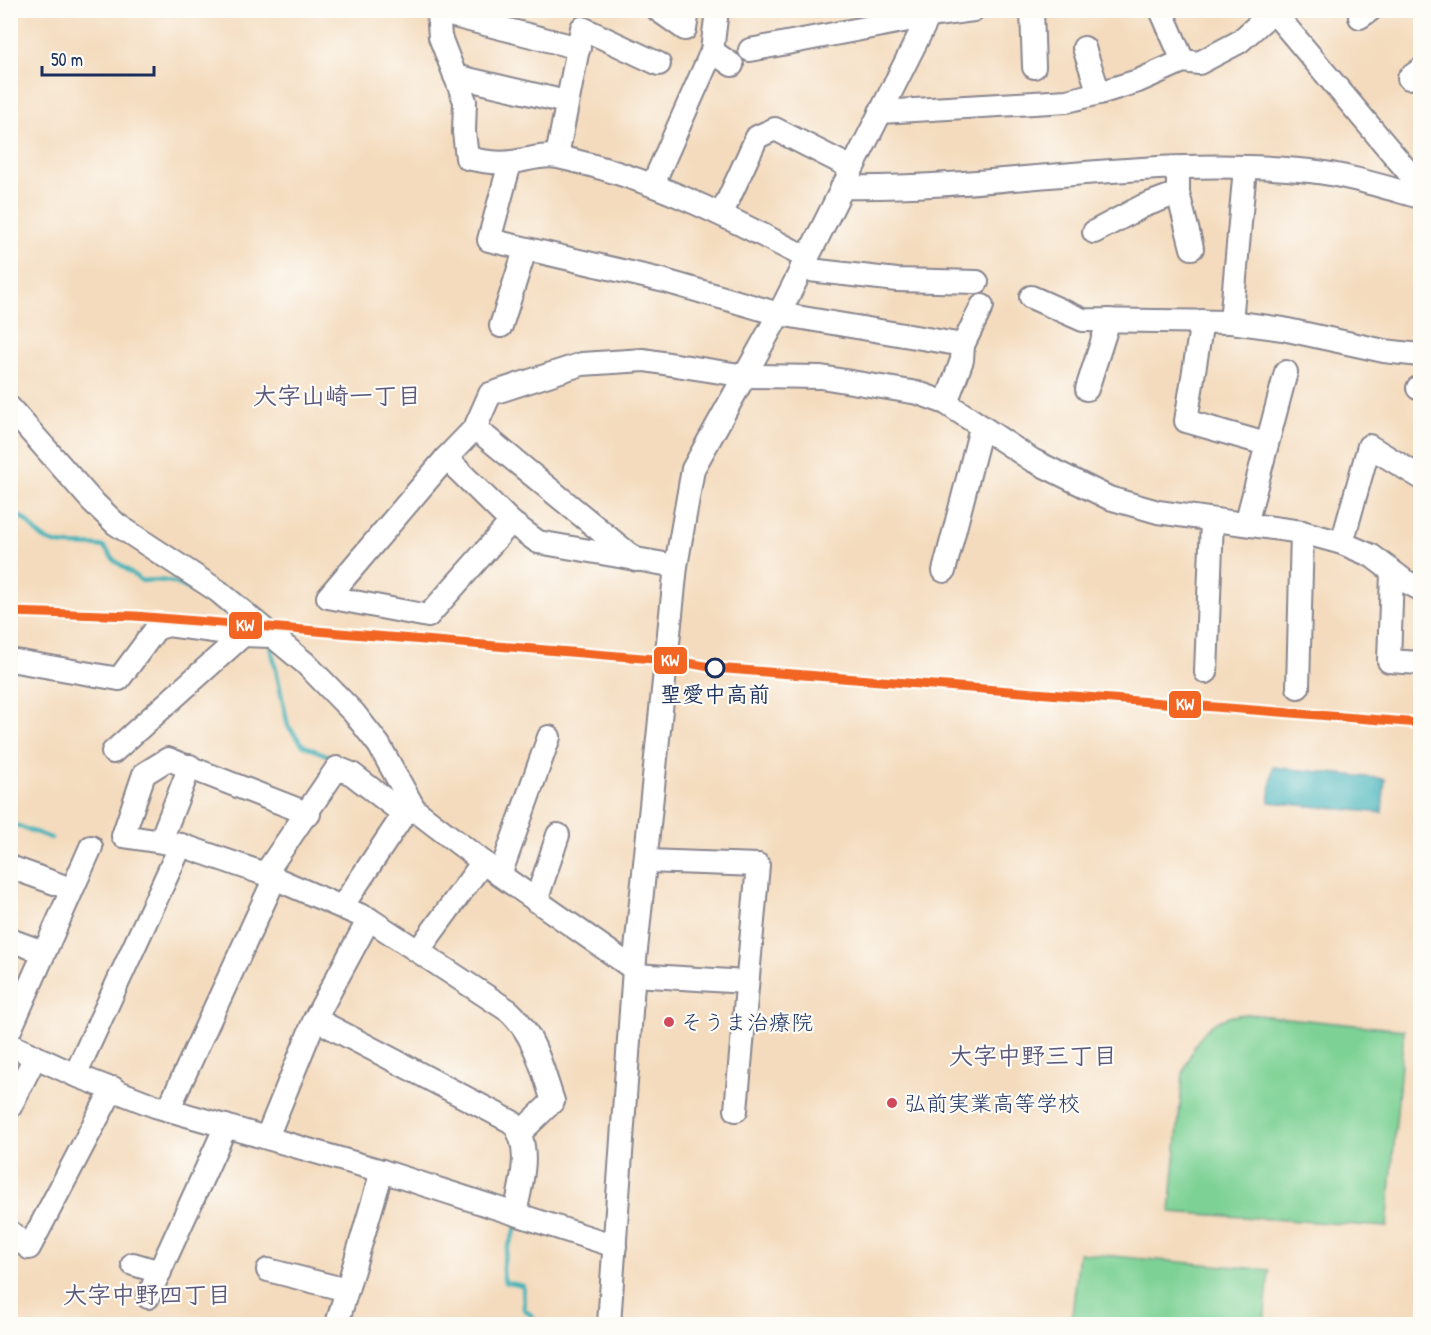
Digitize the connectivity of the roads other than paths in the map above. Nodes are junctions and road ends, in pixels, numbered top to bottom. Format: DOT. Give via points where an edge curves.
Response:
graph roads {
  1 [pos="658,10"];
  2 [pos="688,10"];
  3 [pos="717,10"];
  4 [pos="973,10"];
  5 [pos="1032,10"];
  6 [pos="1161,10"];
  7 [pos="438,11"];
  8 [pos="1274,11"];
  9 [pos="931,13"];
  10 [pos="582,29"];
  11 [pos="1084,48"];
  12 [pos="750,50"];
  13 [pos="712,51"];
  14 [pos="1183,61"];
  15 [pos="659,64"];
  16 [pos="732,65"];
  17 [pos="1034,67"];
  18 [pos="455,76"];
  19 [pos="1099,93"];
  20 [pos="566,102"];
  21 [pos="880,112"];
  22 [pos="556,156"];
  23 [pos="510,163"];
  24 [pos="1177,168"];
  25 [pos="1245,168"];
  26 [pos="847,178"];
  27 [pos="653,184"];
  28 [pos="1420,186"];
  29 [pos="1178,193"];
  30 [pos="1420,197"];
  31 [pos="722,213"];
  32 [pos="1094,232"];
  33 [pos="1192,248"];
  34 [pos="525,250"];
  35 [pos="804,264"];
  36 [pos="977,282"];
  37 [pos="1031,297"];
  38 [pos="982,306"];
  39 [pos="779,314"];
  40 [pos="1108,320"];
  41 [pos="1202,321"];
  42 [pos="1231,322"];
  43 [pos="501,326"];
  44 [pos="963,345"];
  45 [pos="1420,355"];
  46 [pos="1286,372"];
  47 [pos="746,376"];
  48 [pos="1087,389"];
  49 [pos="946,403"];
  50 [pos="10,408"];
  51 [pos="475,428"];
  52 [pos="981,428"];
  53 [pos="1266,444"];
  54 [pos="446,458"];
  55 [pos="1420,477"];
  56 [pos="1212,521"];
  57 [pos="511,522"];
  58 [pos="1246,524"];
  59 [pos="1302,532"];
  60 [pos="1342,543"];
  61 [pos="636,560"];
  62 [pos="676,566"];
  63 [pos="944,571"];
  64 [pos="1392,573"];
  65 [pos="1420,589"];
  66 [pos="243,635"];
  67 [pos="273,636"];
  68 [pos="10,660"];
  69 [pos="1420,663"];
  70 [pos="1206,672"];
  71 [pos="1298,687"];
  72 [pos="549,737"];
  73 [pos="113,752"];
  74 [pos="190,766"];
  75 [pos="410,812"];
  76 [pos="309,813"];
  77 [pos="558,835"];
  78 [pos="171,842"];
  79 [pos="91,847"];
  80 [pos="646,861"];
  81 [pos="10,867"];
  82 [pos="491,868"];
  83 [pos="270,877"];
  84 [pos="71,889"];
  85 [pos="536,901"];
  86 [pos="343,905"];
  87 [pos="369,919"];
  88 [pos="10,940"];
  89 [pos="418,951"];
  90 [pos="43,952"];
  91 [pos="634,972"];
  92 [pos="746,982"];
  93 [pos="315,1019"];
  94 [pos="10,1030"];
  95 [pos="10,1045"];
  96 [pos="35,1057"];
  97 [pos="75,1075"];
  98 [pos="113,1088"];
  99 [pos="10,1107"];
  100 [pos="168,1110"];
  101 [pos="736,1110"];
  102 [pos="226,1126"];
  103 [pos="521,1132"];
  104 [pos="267,1137"];
  105 [pos="382,1171"];
  106 [pos="515,1213"];
  107 [pos="10,1232"];
  108 [pos="615,1246"];
  109 [pos="133,1264"];
  110 [pos="268,1270"];
  111 [pos="160,1272"];
  112 [pos="347,1290"];
  113 [pos="148,1298"];
  114 [pos="337,1324"];
  115 [pos="609,1324"];
  1 -- 2 [label="street" via="685,29"];
  3 -- 13 [label="street"];
  4 -- 9 [label="street"];
  5 -- 17 [label="street"];
  6 -- 14 [label="street"];
  7 -- 10 [label="street"];
  7 -- 18 [label="street" via="440,37"];
  8 -- 14 [label="street" via="1239,42 1199,63"];
  8 -- 28 [label="street"];
  9 -- 12 [label="street"];
  9 -- 21 [label="street"];
  10 -- 15 [label="street"];
  10 -- 20 [label="street"];
  11 -- 19 [label="street"];
  13 -- 16 [label="street"];
  13 -- 27 [label="street"];
  14 -- 19 [label="street"];
  18 -- 20 [label="street"];
  18 -- 23 [label="street" via="465,101 467,158"];
  19 -- 21 [label="street" via="1067,101"];
  20 -- 22 [label="street"];
  21 -- 26 [label="street"];
  22 -- 23 [label="street"];
  22 -- 27 [label="street"];
  23 -- 34 [label="street" via="489,240"];
  24 -- 25 [label="street"];
  24 -- 26 [label="street" via="893,188"];
  24 -- 29 [label="street"];
  25 -- 30 [label="street" via="1320,173"];
  25 -- 42 [label="street"];
  26 -- 31 [label="street" via="775,129 757,137"];
  26 -- 35 [label="street"];
  27 -- 31 [label="street"];
  29 -- 32 [label="street"];
  29 -- 33 [label="street"];
  31 -- 35 [label="street"];
  34 -- 39 [label="street" via="665,281"];
  34 -- 43 [label="street"];
  35 -- 36 [label="street" via="897,280"];
  35 -- 39 [label="street"];
  37 -- 40 [label="street" via="1083,320"];
  38 -- 44 [label="street"];
  39 -- 44 [label="street"];
  39 -- 47 [label="street"];
  40 -- 41 [label="street"];
  40 -- 48 [label="street"];
  41 -- 42 [label="street"];
  41 -- 53 [label="street" via="1186,421"];
  42 -- 45 [label="street"];
  44 -- 49 [label="street" via="962,360"];
  46 -- 53 [label="street"];
  47 -- 49 [label="street" via="822,377 918,393"];
  47 -- 51 [label="street" via="644,360 582,364 490,394"];
  47 -- 62 [label="street" via="693,470"];
  49 -- 52 [label="street"];
  50 -- 67 [label="street" via="116,524 218,591"];
  51 -- 54 [label="street"];
  51 -- 61 [label="street"];
  52 -- 56 [label="street" via="1067,479 1109,498"];
  52 -- 63 [label="street"];
  53 -- 58 [label="street"];
  54 -- 57 [label="street"];
  54 -- 57 [label="street" via="328,597 428,616"];
  55 -- 60 [label="street" via="1369,446"];
  56 -- 58 [label="street"];
  56 -- 70 [label="street"];
  57 -- 61 [label="street" via="538,542"];
  58 -- 59 [label="street"];
  59 -- 60 [label="street"];
  59 -- 71 [label="street"];
  60 -- 64 [label="street" via="1372,556"];
  61 -- 62 [label="street"];
  62 -- 80 [label="street"];
  64 -- 65 [label="street"];
  64 -- 69 [label="street" via="1389,661"];
  66 -- 67 [label="street"];
  66 -- 68 [label="street" via="168,625 156,629 119,679"];
  66 -- 73 [label="street"];
  67 -- 75 [label="street" via="354,713 379,745"];
  72 -- 82 [label="street"];
  74 -- 76 [label="street"];
  74 -- 78 [label="street"];
  74 -- 78 [label="street" via="168,759 144,774 123,836"];
  75 -- 76 [label="street" via="337,768"];
  75 -- 82 [label="street"];
  75 -- 86 [label="street"];
  76 -- 83 [label="street"];
  77 -- 85 [label="street"];
  78 -- 83 [label="street"];
  78 -- 97 [label="street"];
  79 -- 84 [label="street"];
  80 -- 91 [label="street"];
  80 -- 92 [label="street" via="758,865"];
  81 -- 84 [label="street"];
  82 -- 85 [label="street"];
  82 -- 89 [label="street"];
  83 -- 86 [label="street"];
  83 -- 100 [label="street"];
  84 -- 90 [label="street"];
  85 -- 91 [label="street"];
  86 -- 87 [label="street"];
  87 -- 89 [label="street"];
  87 -- 93 [label="street"];
  88 -- 90 [label="street"];
  89 -- 103 [label="street" via="523,1024 553,1101"];
  90 -- 94 [label="street"];
  91 -- 92 [label="street"];
  91 -- 108 [label="street"];
  92 -- 101 [label="street"];
  93 -- 103 [label="street" via="512,1122"];
  93 -- 104 [label="street"];
  95 -- 96 [label="street"];
  96 -- 97 [label="street"];
  96 -- 99 [label="street"];
  97 -- 98 [label="street"];
  98 -- 100 [label="street"];
  98 -- 107 [label="street" via="29,1248"];
  100 -- 102 [label="street"];
  102 -- 104 [label="street"];
  102 -- 111 [label="street"];
  103 -- 106 [label="street" via="524,1172"];
  104 -- 105 [label="street"];
  105 -- 106 [label="street"];
  105 -- 112 [label="street"];
  106 -- 108 [label="street"];
  108 -- 115 [label="street"];
  109 -- 111 [label="street"];
  110 -- 112 [label="street"];
  111 -- 113 [label="street"];
  112 -- 114 [label="street"];
}
